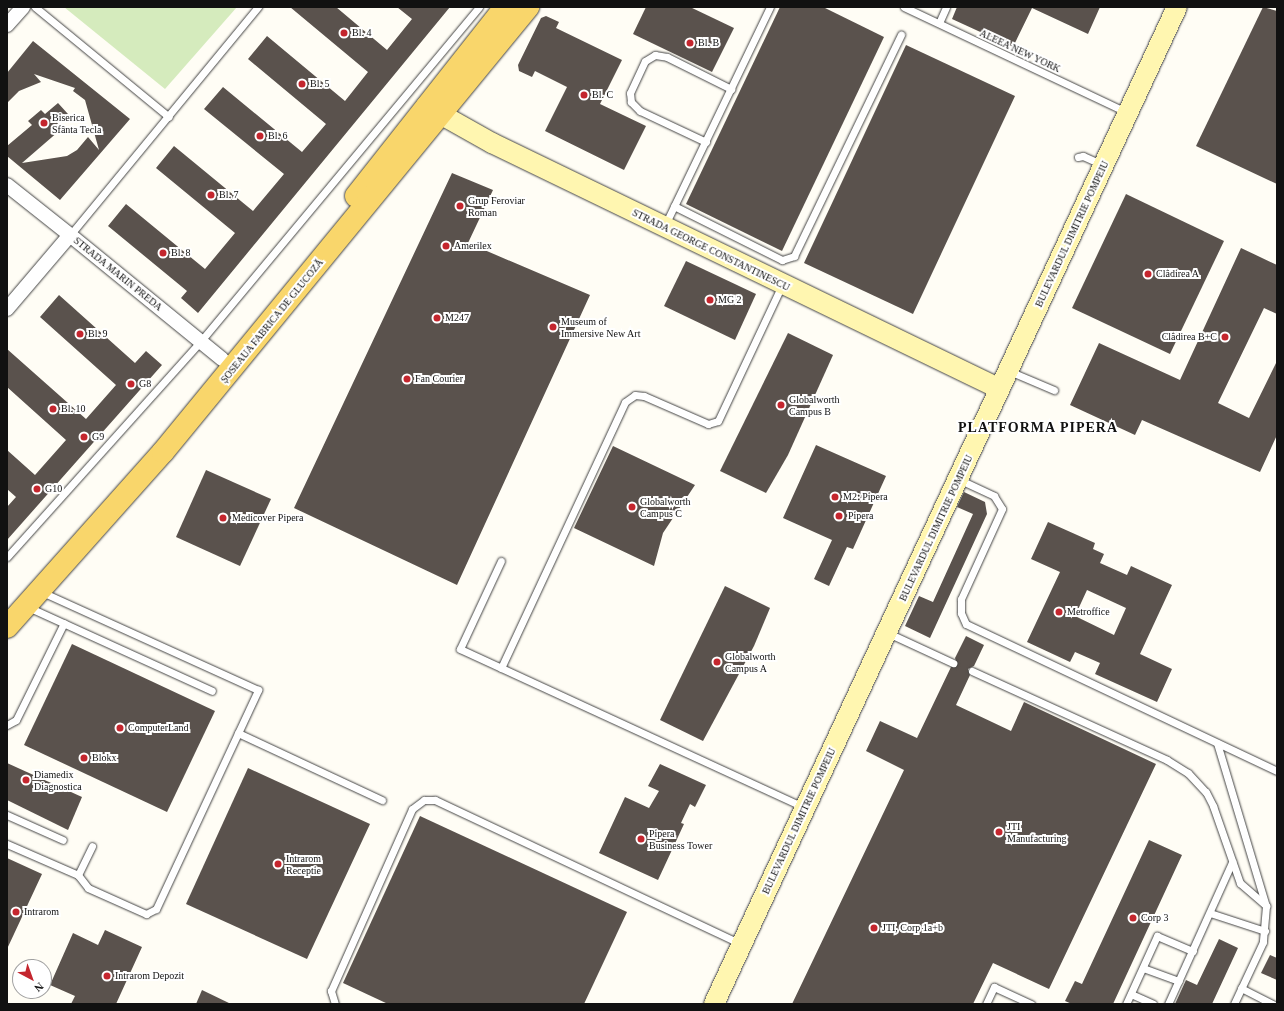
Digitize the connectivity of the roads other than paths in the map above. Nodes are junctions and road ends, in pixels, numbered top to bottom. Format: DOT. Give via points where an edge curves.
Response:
graph roads {
  1 [pos="22,7"];
  2 [pos="35,7"];
  3 [pos="258,7"];
  4 [pos="480,7"];
  5 [pos="505,7"];
  6 [pos="528,7"];
  7 [pos="770,7"];
  8 [pos="904,7"];
  9 [pos="946,7"];
  10 [pos="1177,7"];
  11 [pos="939,23"];
  12 [pos="7,25"];
  13 [pos="901,35"];
  14 [pos="732,90"];
  15 [pos="433,110"];
  16 [pos="1128,113"];
  17 [pos="169,117"];
  18 [pos="706,142"];
  19 [pos="1081,155"];
  20 [pos="1103,165"];
  21 [pos="7,185"];
  22 [pos="674,206"];
  23 [pos="664,227"];
  24 [pos="70,235"];
  25 [pos="782,285"];
  26 [pos="7,309"];
  27 [pos="200,342"];
  28 [pos="222,360"];
  29 [pos="1008,371"];
  30 [pos="1000,389"];
  31 [pos="1054,390"];
  32 [pos="958,479"];
  33 [pos="7,557"];
  34 [pos="501,561"];
  35 [pos="24,601"];
  36 [pos="64,623"];
  37 [pos="7,627"];
  38 [pos="887,633"];
  39 [pos="953,663"];
  40 [pos="502,668"];
  41 [pos="972,671"];
  42 [pos="212,691"];
  43 [pos="7,725"];
  44 [pos="238,733"];
  45 [pos="1217,743"];
  46 [pos="1277,771"];
  47 [pos="382,800"];
  48 [pos="806,808"];
  49 [pos="7,814"];
  50 [pos="63,840"];
  51 [pos="7,844"];
  52 [pos="92,846"];
  53 [pos="1232,862"];
  54 [pos="78,875"];
  55 [pos="1266,906"];
  56 [pos="1210,913"];
  57 [pos="1265,931"];
  58 [pos="742,944"];
  59 [pos="1193,951"];
  60 [pos="1143,968"];
  61 [pos="1179,981"];
  62 [pos="1241,988"];
  63 [pos="1131,994"];
  64 [pos="335,1004"];
  65 [pos="714,1004"];
  66 [pos="986,1004"];
  67 [pos="1031,1004"];
  68 [pos="1126,1004"];
  69 [pos="1153,1004"];
  70 [pos="1168,1004"];
  71 [pos="1234,1004"];
  72 [pos="1273,1004"];
  1 -- 12 [label="street"];
  2 -- 17 [label="lane"];
  3 -- 17 [label="lane"];
  4 -- 27 [label="lane"];
  5 -- 15 [label="main road, ȘOSEAUA FABRICA DE GLUCOZĂ"];
  6 -- 15 [label="main road, ȘOSEAUA FABRICA DE GLUCOZĂ"];
  7 -- 14 [label="lane"];
  8 -- 11 [label="lane, ALEEA NEW YORK"];
  9 -- 11 [label="lane"];
  10 -- 16 [label="street, BULEVARDUL DIMITRIE POMPEIU"];
  11 -- 16 [label="lane, ALEEA NEW YORK"];
  13 -- 22 [label="lane" via="794,256 782,260"];
  14 -- 18 [label="lane"];
  14 -- 18 [label="lane" via="667,57 655,55 645,61 630,93 631,102 640,111"];
  15 -- 23 [label="street, STRADA GEORGE CONSTANTINESCU" via="492,143"];
  15 -- 28 [label="main road, ȘOSEAUA FABRICA DE GLUCOZĂ"];
  15 -- 35 [label="main road, ȘOSEAUA FABRICA DE GLUCOZĂ" via="173,441"];
  16 -- 20 [label="street, BULEVARDUL DIMITRIE POMPEIU"];
  17 -- 24 [label="lane"];
  18 -- 22 [label="lane"];
  19 -- 20 [label="lane"];
  20 -- 29 [label="street, BULEVARDUL DIMITRIE POMPEIU"];
  21 -- 24 [label="street"];
  22 -- 23 [label="lane"];
  23 -- 25 [label="street, STRADA GEORGE CONSTANTINESCU"];
  24 -- 26 [label="street, STRADA MARIN PREDA"];
  24 -- 27 [label="street, STRADA MARIN PREDA"];
  25 -- 30 [label="street, STRADA GEORGE CONSTANTINESCU"];
  25 -- 40 [label="lane" via="718,421 708,424 644,396 635,396 625,402"];
  27 -- 28 [label="street, STRADA MARIN PREDA"];
  27 -- 33 [label="lane"];
  28 -- 35 [label="main road, ȘOSEAUA FABRICA DE GLUCOZĂ"];
  29 -- 30 [label="street, BULEVARDUL DIMITRIE POMPEIU"];
  29 -- 31 [label="lane"];
  30 -- 32 [label="street, BULEVARDUL DIMITRIE POMPEIU"];
  32 -- 38 [label="street, BULEVARDUL DIMITRIE POMPEIU"];
  32 -- 45 [label="lane" via="994,496 1002,509 961,599 961,613 966,624"];
  34 -- 40 [label="lane" via="460,649"];
  35 -- 36 [label="lane"];
  35 -- 37 [label="main road, ȘOSEAUA FABRICA DE GLUCOZĂ"];
  35 -- 44 [label="lane" via="258,690"];
  36 -- 42 [label="lane"];
  36 -- 43 [label="lane" via="16,720"];
  38 -- 39 [label="lane"];
  38 -- 48 [label="street, BULEVARDUL DIMITRIE POMPEIU"];
  40 -- 48 [label="lane"];
  41 -- 53 [label="lane" via="1167,760 1188,773 1206,792 1213,806"];
  44 -- 47 [label="lane"];
  44 -- 54 [label="lane" via="156,909 146,914 88,888"];
  45 -- 46 [label="lane"];
  45 -- 55 [label="lane"];
  48 -- 58 [label="street, BULEVARDUL DIMITRIE POMPEIU"];
  49 -- 50 [label="lane"];
  51 -- 54 [label="lane"];
  52 -- 54 [label="lane"];
  53 -- 55 [label="lane" via="1240,883"];
  53 -- 56 [label="lane"];
  55 -- 57 [label="lane"];
  56 -- 57 [label="lane"];
  56 -- 59 [label="lane"];
  57 -- 62 [label="lane"];
  58 -- 64 [label="lane" via="442,804 424,800 412,809 331,991"];
  58 -- 65 [label="street, BULEVARDUL DIMITRIE POMPEIU"];
  59 -- 60 [label="lane" via="1157,936"];
  59 -- 61 [label="lane"];
  60 -- 61 [label="lane"];
  60 -- 63 [label="lane"];
  61 -- 70 [label="lane"];
  62 -- 71 [label="lane"];
  62 -- 72 [label="lane"];
  63 -- 68 [label="lane"];
  63 -- 69 [label="lane"];
  66 -- 67 [label="lane" via="994,987"];
}
